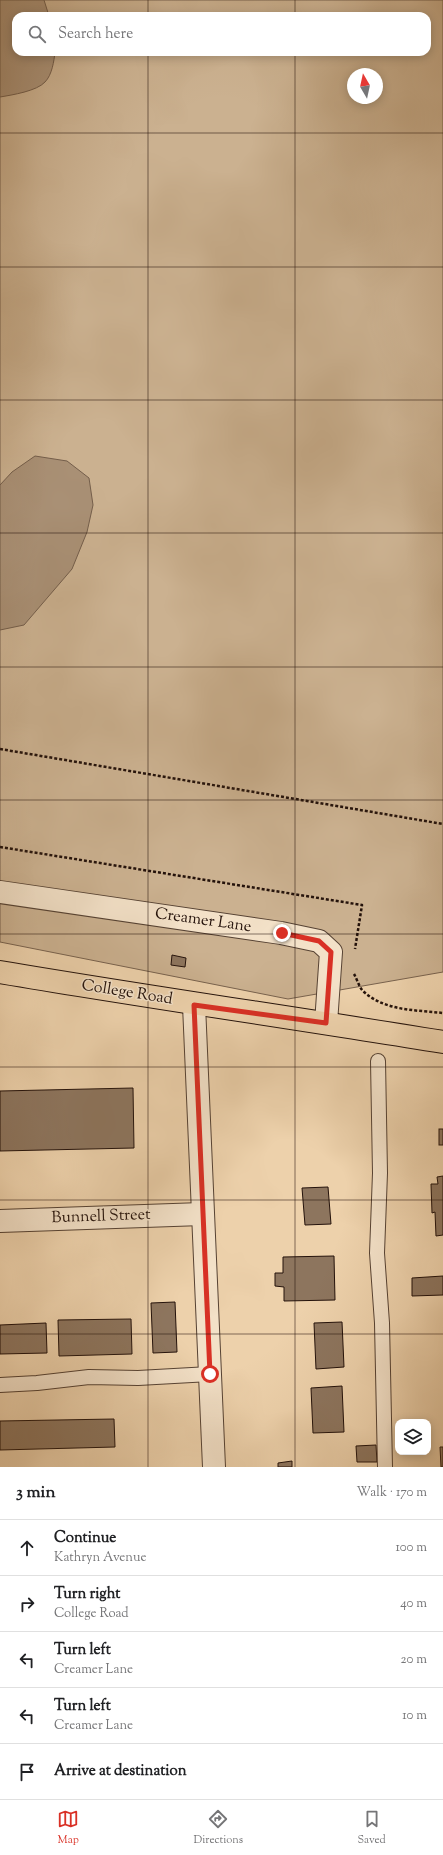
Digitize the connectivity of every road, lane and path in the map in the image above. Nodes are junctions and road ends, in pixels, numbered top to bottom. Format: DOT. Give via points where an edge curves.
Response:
graph roads {
  1 [pos="0,749"];
  2 [pos="443,824"];
  3 [pos="0,892"];
  4 [pos="0,972"];
  5 [pos="194,1005"];
  6 [pos="326,1023"];
  7 [pos="443,1042"];
  8 [pos="378,1061"];
  9 [pos="202,1214"];
  10 [pos="0,1220"];
  11 [pos="210,1374"];
  12 [pos="0,1385"];
  13 [pos="214,1467"];
  14 [pos="385,1467"];
  1 -- 2 [label="path"];
  3 -- 6 [label="street, Creamer Lane" via="282,933 319,941 331,952"];
  4 -- 5 [label="main road, College Road"];
  5 -- 6 [label="main road, College Road"];
  5 -- 9 [label="street"];
  6 -- 7 [label="main road, College Road"];
  8 -- 14 [label="lane" via="380,1173 377,1254 382,1323"];
  9 -- 10 [label="street, Bunnell Street"];
  9 -- 11 [label="street"];
  11 -- 12 [label="lane" via="138,1378 89,1377"];
  11 -- 13 [label="street"];
}
